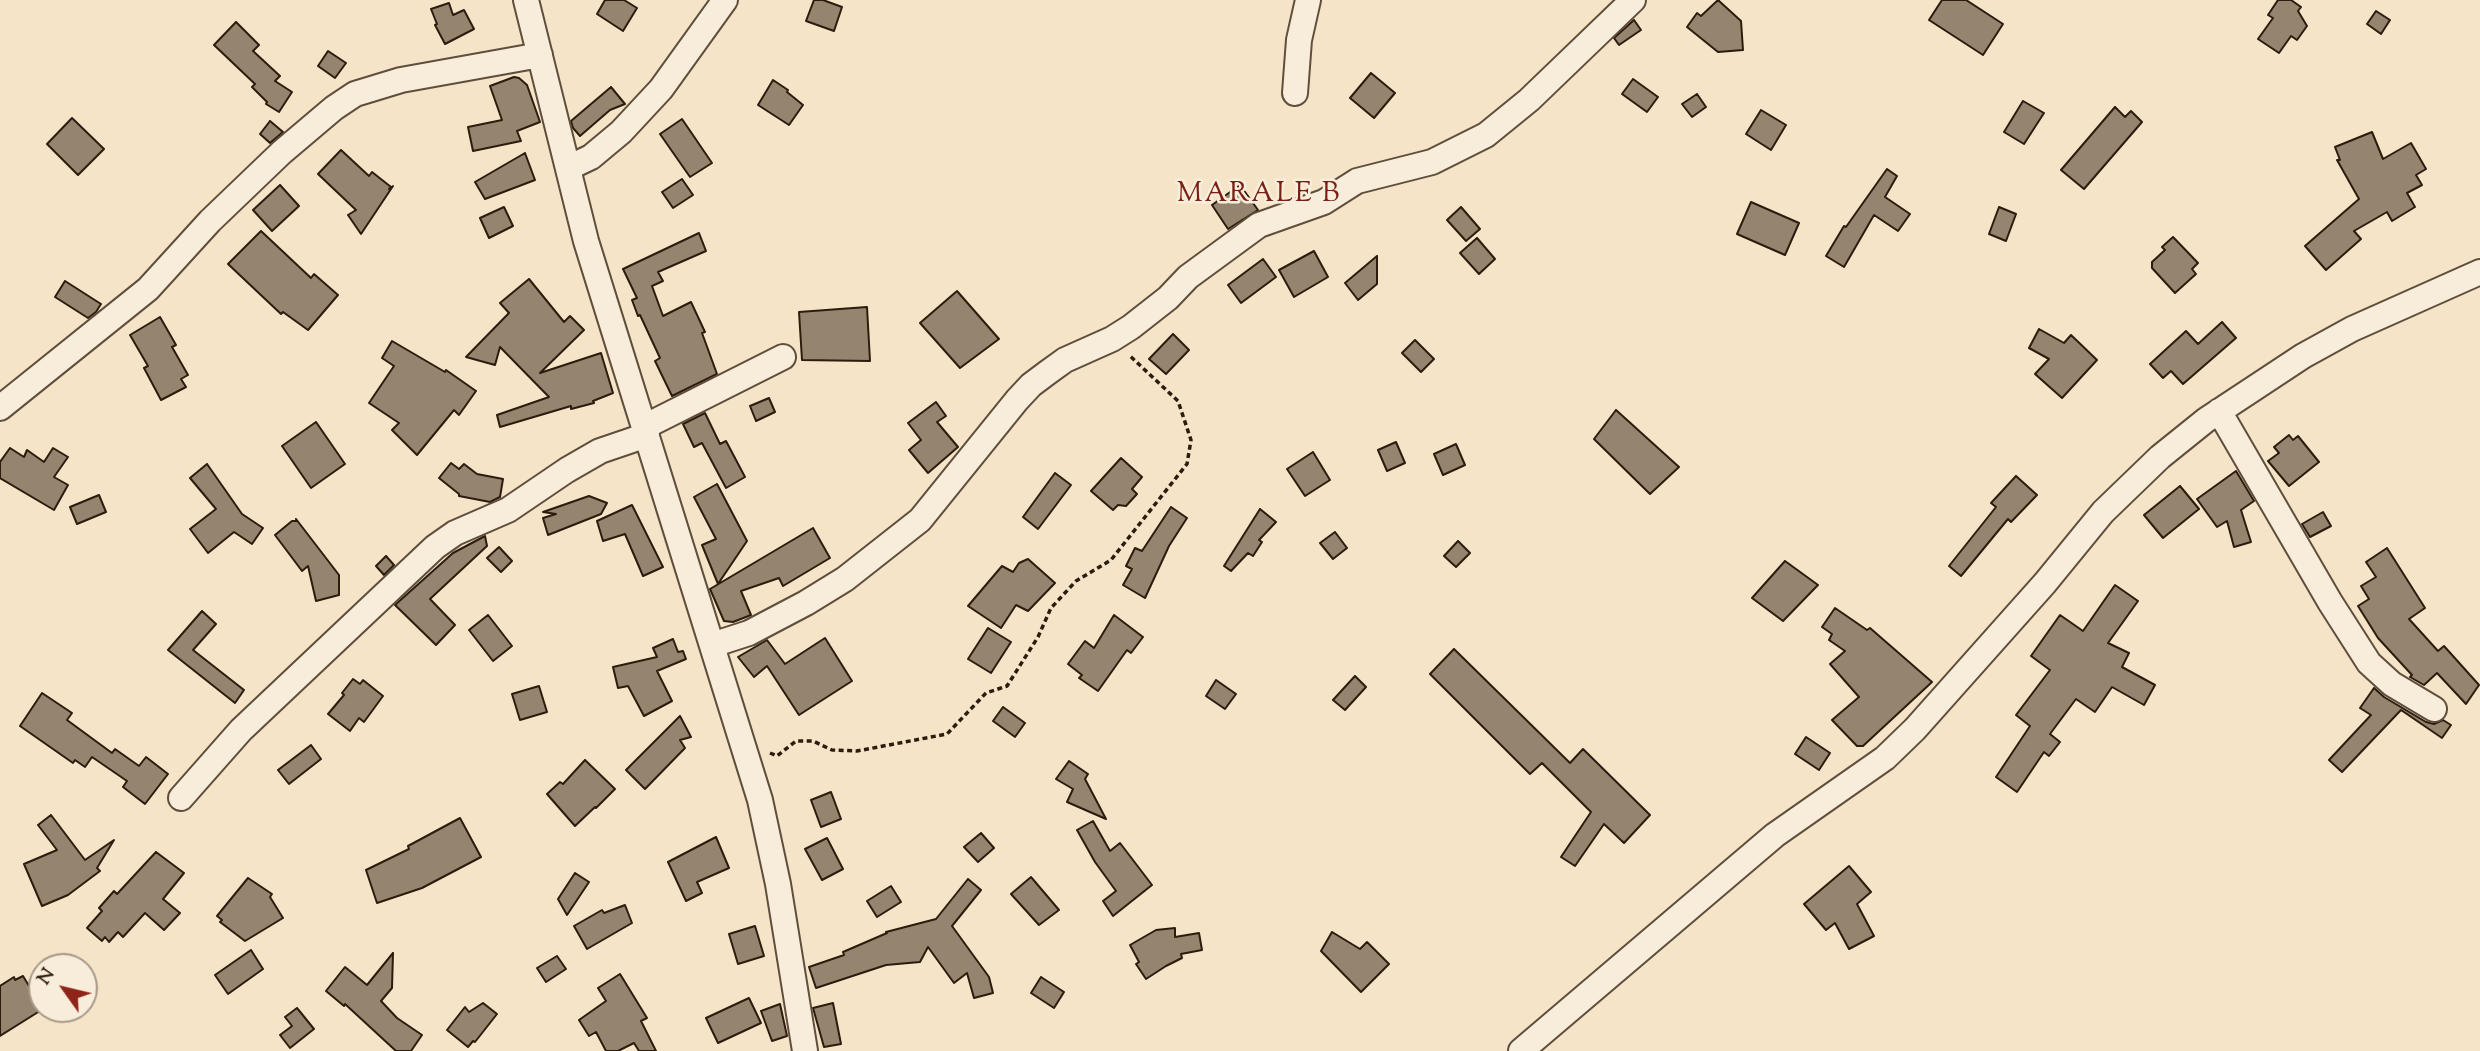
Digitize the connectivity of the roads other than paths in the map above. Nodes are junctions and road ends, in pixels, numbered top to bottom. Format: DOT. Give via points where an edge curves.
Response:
graph roads {
  1 [pos="526,0"];
  2 [pos="725,0"];
  3 [pos="1308,0"];
  4 [pos="1633,0"];
  5 [pos="540,55"];
  6 [pos="1295,93"];
  7 [pos="568,167"];
  8 [pos="2480,272"];
  9 [pos="783,356"];
  10 [pos="0,408"];
  11 [pos="2219,411"];
  12 [pos="645,431"];
  13 [pos="712,645"];
  14 [pos="2434,709"];
  15 [pos="181,798"];
  16 [pos="805,1051"];
  17 [pos="1521,1051"];
  1 -- 5 [label="street"];
  2 -- 7 [label="street" via="661,89 621,132 591,157"];
  3 -- 6 [label="street"];
  4 -- 13 [label="street" via="1486,135 1432,162 1357,181 1324,201 1259,225 1112,339 1065,360 1031,385 920,520 882,551 806,603 749,633"];
  5 -- 7 [label="street"];
  5 -- 10 [label="street" via="401,80 355,94 334,107 210,221 148,289"];
  7 -- 12 [label="street"];
  8 -- 11 [label="street" via="2351,329"];
  9 -- 12 [label="street"];
  11 -- 14 [label="street" via="2369,663 2392,684"];
  11 -- 17 [label="street" via="2160,457 2104,512 1885,758 1775,835"];
  12 -- 13 [label="street"];
  12 -- 15 [label="street" via="600,451 508,510 435,547 241,730"];
  13 -- 16 [label="street" via="770,840"];
}
